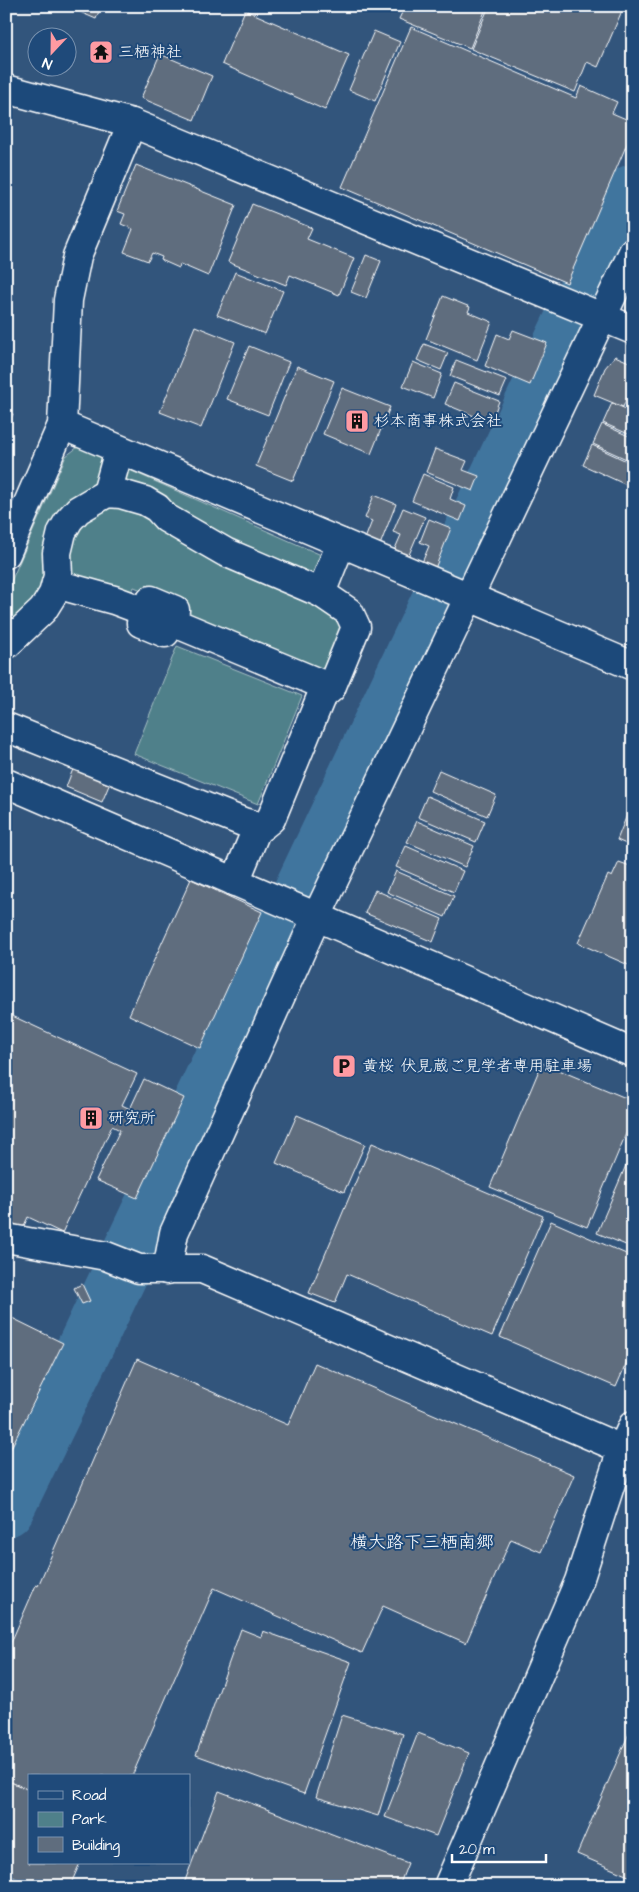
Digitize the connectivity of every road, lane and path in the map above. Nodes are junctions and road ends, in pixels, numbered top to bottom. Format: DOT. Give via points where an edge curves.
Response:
graph roads {
  1 [pos="6,89"];
  2 [pos="132,123"];
  3 [pos="633,252"];
  4 [pos="602,316"];
  5 [pos="633,330"];
  6 [pos="62,425"];
  7 [pos="119,450"];
  8 [pos="107,493"];
  9 [pos="341,543"];
  10 [pos="6,554"];
  11 [pos="56,584"];
  12 [pos="321,593"];
  13 [pos="465,596"];
  14 [pos="6,645"];
  15 [pos="633,666"];
  16 [pos="331,688"];
  17 [pos="6,727"];
  18 [pos="6,783"];
  19 [pos="258,826"];
  20 [pos="235,882"];
  21 [pos="316,918"];
  22 [pos="633,1053"];
  23 [pos="6,1238"];
  24 [pos="168,1270"];
  25 [pos="633,1425"];
  26 [pos="622,1449"];
  27 [pos="448,1886"];
  1 -- 2 [label="street"];
  2 -- 4 [label="street"];
  2 -- 6 [label="street" via="78,256 68,300"];
  3 -- 4 [label="street"];
  4 -- 5 [label="street"];
  4 -- 13 [label="street"];
  6 -- 7 [label="street"];
  6 -- 10 [label="street"];
  7 -- 8 [label="street"];
  7 -- 9 [label="street"];
  8 -- 11 [label="street" via="78,510 62,532 57,553"];
  8 -- 12 [label="street" via="133,496 225,552"];
  9 -- 12 [label="street"];
  9 -- 13 [label="street"];
  11 -- 14 [label="street" via="42,610"];
  11 -- 16 [label="street" via="114,600"];
  12 -- 16 [label="street" via="349,612 356,626"];
  13 -- 15 [label="street"];
  13 -- 21 [label="street"];
  16 -- 19 [label="street" via="321,696 271,819"];
  17 -- 19 [label="street"];
  18 -- 20 [label="street"];
  19 -- 20 [label="street"];
  20 -- 21 [label="street"];
  21 -- 22 [label="street"];
  21 -- 24 [label="street" via="174,1233"];
  23 -- 24 [label="street" via="106,1256 139,1269"];
  24 -- 26 [label="street" via="202,1269"];
  25 -- 26 [label="street"];
  26 -- 27 [label="street" via="579,1581"];
}
